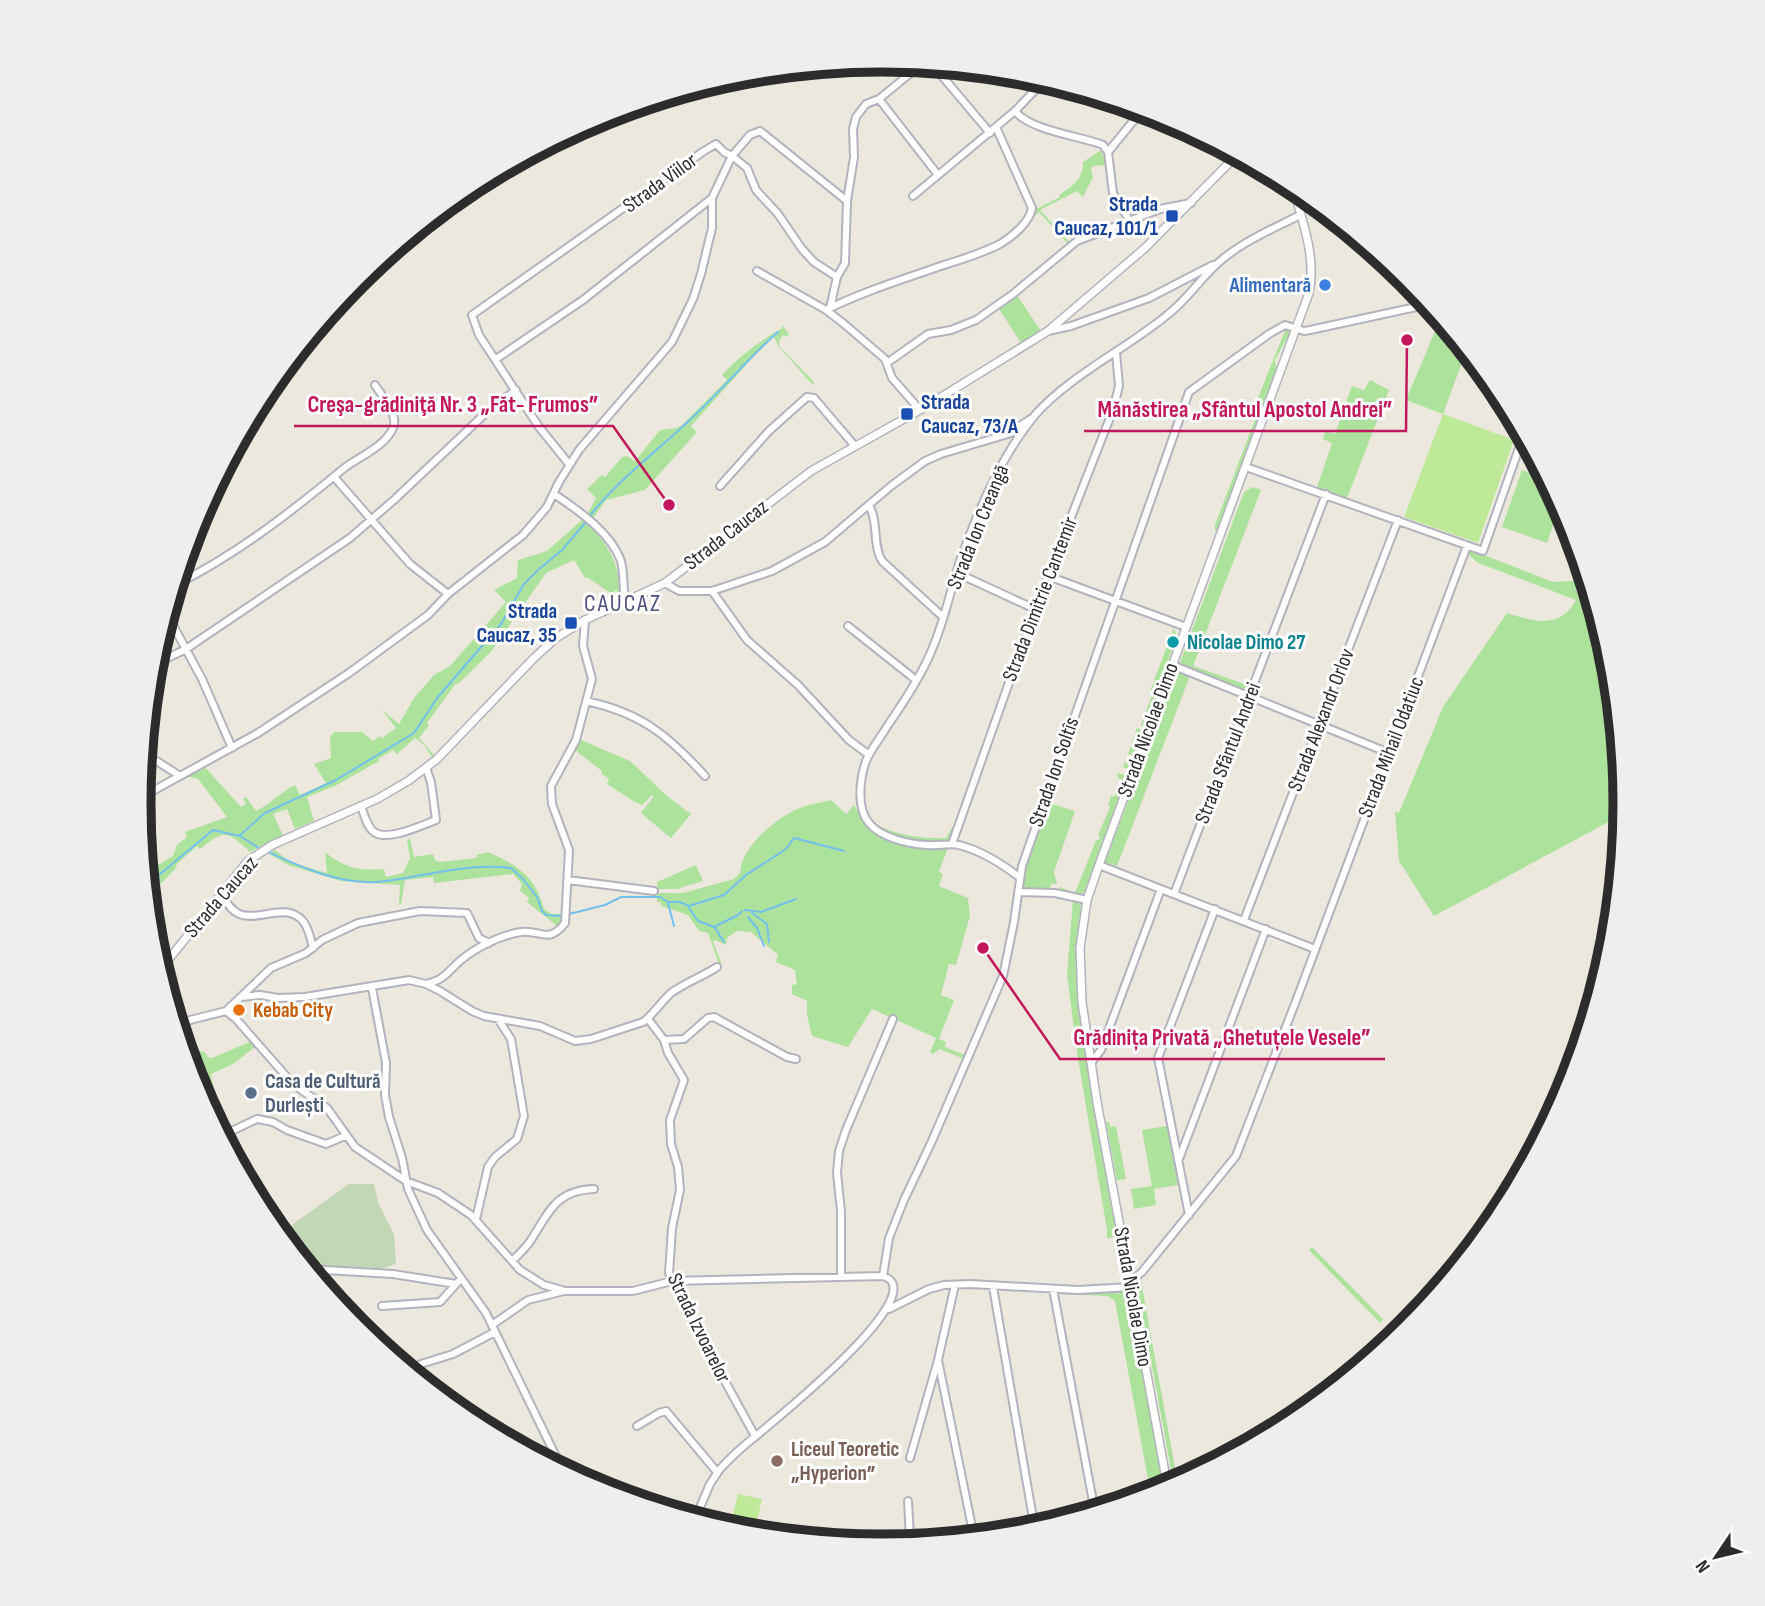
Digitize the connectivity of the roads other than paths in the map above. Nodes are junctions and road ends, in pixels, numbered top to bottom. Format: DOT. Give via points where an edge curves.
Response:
graph roads {
  1 [pos="912,73"];
  2 [pos="940,74"];
  3 [pos="1036,89"];
  4 [pos="879,99"];
  5 [pos="1015,111"];
  6 [pos="1136,118"];
  7 [pos="996,127"];
  8 [pos="990,133"];
  9 [pos="1108,152"];
  10 [pos="732,156"];
  11 [pos="1231,161"];
  12 [pos="938,175"];
  13 [pos="913,196"];
  14 [pos="712,198"];
  15 [pos="1296,200"];
  16 [pos="847,201"];
  17 [pos="1191,203"];
  18 [pos="1300,215"];
  19 [pos="1129,220"];
  20 [pos="1218,263"];
  21 [pos="757,271"];
  22 [pos="837,277"];
  23 [pos="1419,307"];
  24 [pos="828,309"];
  25 [pos="1298,329"];
  26 [pos="1048,331"];
  27 [pos="1116,354"];
  28 [pos="496,359"];
  29 [pos="887,363"];
  30 [pos="375,385"];
  31 [pos="516,390"];
  32 [pos="920,410"];
  33 [pos="1036,415"];
  34 [pos="854,445"];
  35 [pos="1520,445"];
  36 [pos="569,464"];
  37 [pos="1246,467"];
  38 [pos="335,478"];
  39 [pos="720,486"];
  40 [pos="554,494"];
  41 [pos="1326,494"];
  42 [pos="869,505"];
  43 [pos="372,520"];
  44 [pos="1398,520"];
  45 [pos="1467,545"];
  46 [pos="957,573"];
  47 [pos="1048,576"];
  48 [pos="187,579"];
  49 [pos="665,583"];
  50 [pos="712,591"];
  51 [pos="448,594"];
  52 [pos="625,600"];
  53 [pos="1115,600"];
  54 [pos="1035,609"];
  55 [pos="943,617"];
  56 [pos="585,620"];
  57 [pos="173,626"];
  58 [pos="848,626"];
  59 [pos="1186,626"];
  60 [pos="186,649"];
  61 [pos="165,659"];
  62 [pos="1171,665"];
  63 [pos="916,680"];
  64 [pos="1249,696"];
  65 [pos="586,701"];
  66 [pos="1319,725"];
  67 [pos="232,748"];
  68 [pos="1389,753"];
  69 [pos="869,755"];
  70 [pos="153,759"];
  71 [pos="426,768"];
  72 [pos="180,776"];
  73 [pos="705,776"];
  74 [pos="152,791"];
  75 [pos="361,806"];
  76 [pos="952,844"];
  77 [pos="1099,865"];
  78 [pos="1019,877"];
  79 [pos="568,880"];
  80 [pos="1161,889"];
  81 [pos="654,891"];
  82 [pos="222,892"];
  83 [pos="1019,892"];
  84 [pos="1174,894"];
  85 [pos="1087,900"];
  86 [pos="1215,909"];
  87 [pos="1244,920"];
  88 [pos="1266,929"];
  89 [pos="489,943"];
  90 [pos="313,948"];
  91 [pos="1315,949"];
  92 [pos="168,960"];
  93 [pos="717,967"];
  94 [pos="426,984"];
  95 [pos="372,988"];
  96 [pos="241,997"];
  97 [pos="226,1011"];
  98 [pos="648,1018"];
  99 [pos="498,1019"];
  100 [pos="893,1019"];
  101 [pos="185,1023"];
  102 [pos="664,1040"];
  103 [pos="796,1059"];
  104 [pos="1091,1063"];
  105 [pos="230,1132"];
  106 [pos="345,1136"];
  107 [pos="1178,1161"];
  108 [pos="406,1181"];
  109 [pos="594,1189"];
  110 [pos="1189,1215"];
  111 [pos="476,1219"];
  112 [pos="512,1261"];
  113 [pos="320,1270"];
  114 [pos="885,1276"];
  115 [pos="841,1277"];
  116 [pos="459,1281"];
  117 [pos="672,1281"];
  118 [pos="955,1285"];
  119 [pos="1130,1285"];
  120 [pos="993,1287"];
  121 [pos="1053,1289"];
  122 [pos="564,1291"];
  123 [pos="382,1306"];
  124 [pos="887,1310"];
  125 [pos="494,1329"];
  126 [pos="938,1360"];
  127 [pos="417,1367"];
  128 [pos="637,1426"];
  129 [pos="755,1436"];
  130 [pos="557,1458"];
  131 [pos="910,1458"];
  132 [pos="717,1472"];
  133 [pos="1166,1477"];
  134 [pos="908,1501"];
  135 [pos="1093,1503"];
  136 [pos="699,1510"];
  137 [pos="1033,1518"];
  138 [pos="972,1529"];
  139 [pos="910,1533"];
  1 -- 4 [label="street"];
  2 -- 8 [label="street"];
  3 -- 5 [label="street"];
  4 -- 12 [label="street"];
  4 -- 16 [label="street" via="866,104 856,117"];
  5 -- 7 [label="street"];
  5 -- 9 [label="street" via="1032,122 1100,144"];
  6 -- 9 [label="street"];
  7 -- 8 [label="street"];
  7 -- 24 [label="street" via="1032,212 1019,228 996,246"];
  8 -- 12 [label="street"];
  9 -- 19 [label="street" via="1111,185"];
  10 -- 14 [label="street, Strada Viilor"];
  10 -- 16 [label="street" via="750,135 760,131"];
  10 -- 22 [label="street" via="747,168 753,186 802,249"];
  10 -- 28 [label="street, Strada Viilor" via="716,144 704,151 472,315"];
  11 -- 17 [label="street, Strada Caucaz"];
  12 -- 13 [label="street"];
  14 -- 28 [label="street, Strada Viilor" via="583,300"];
  14 -- 36 [label="street" via="712,228 701,274 672,342"];
  15 -- 18 [label="street, Strada Nicolae Dimo"];
  16 -- 22 [label="street" via="845,264"];
  17 -- 19 [label="street"];
  17 -- 26 [label="street, Strada Caucaz"];
  18 -- 20 [label="street, Strada Ion Creangă"];
  18 -- 25 [label="street, Strada Nicolae Dimo" via="1312,278"];
  19 -- 29 [label="street" via="1077,241 976,320 928,334"];
  20 -- 26 [label="street" via="1149,298"];
  20 -- 27 [label="street, Strada Ion Creangă" via="1166,316"];
  21 -- 24 [label="street"];
  22 -- 24 [label="street"];
  23 -- 25 [label="street"];
  24 -- 29 [label="street"];
  25 -- 37 [label="street, Strada Nicolae Dimo"];
  25 -- 53 [label="street, Strada Ion Soltîs" via="1290,325 1278,328 1190,389"];
  26 -- 32 [label="street, Strada Caucaz"];
  27 -- 33 [label="street, Strada Ion Creangă"];
  27 -- 47 [label="street, Strada Dimitrie Cantemir" via="1117,397"];
  28 -- 31 [label="street, Strada Viilor"];
  29 -- 32 [label="street" via="892,378"];
  30 -- 38 [label="street" via="392,413 394,427"];
  31 -- 36 [label="street, Strada Viilor"];
  31 -- 43 [label="street"];
  32 -- 34 [label="street, Strada Caucaz"];
  33 -- 42 [label="street" via="1008,434 925,461"];
  33 -- 46 [label="street, Strada Ion Creangă" via="1005,460"];
  34 -- 39 [label="street" via="821,404 807,397"];
  34 -- 49 [label="street, Strada Caucaz" via="792,484"];
  35 -- 45 [label="street" via="1483,551"];
  36 -- 40 [label="street"];
  37 -- 41 [label="street"];
  37 -- 59 [label="street, Strada Nicolae Dimo"];
  38 -- 43 [label="street"];
  38 -- 48 [label="street" via="219,561"];
  40 -- 51 [label="street" via="523,535"];
  40 -- 52 [label="street" via="609,541 620,559"];
  41 -- 44 [label="street"];
  41 -- 64 [label="street, Strada Sfântul Andrei"];
  42 -- 50 [label="street" via="825,542 785,565"];
  42 -- 55 [label="street" via="882,561"];
  43 -- 51 [label="street" via="410,564"];
  43 -- 60 [label="street" via="328,555"];
  44 -- 45 [label="street"];
  44 -- 66 [label="street, Strada Alexandr Orlov"];
  45 -- 68 [label="street, Strada Mihail Odatiuc"];
  46 -- 54 [label="street"];
  46 -- 55 [label="street, Strada Ion Creangă"];
  47 -- 53 [label="street"];
  47 -- 54 [label="street, Strada Dimitrie Cantemir"];
  49 -- 50 [label="street" via="679,591"];
  49 -- 52 [label="street, Strada Caucaz"];
  50 -- 69 [label="street" via="747,640"];
  51 -- 67 [label="street" via="428,615 349,673"];
  52 -- 56 [label="street, Strada Caucaz"];
  53 -- 59 [label="street"];
  53 -- 78 [label="street, Strada Ion Soltîs"];
  54 -- 76 [label="street, Strada Dimitrie Cantemir"];
  55 -- 63 [label="street, Strada Ion Creangă"];
  56 -- 65 [label="street" via="583,646 592,679"];
  56 -- 71 [label="street, Strada Caucaz" via="534,658"];
  57 -- 60 [label="street"];
  58 -- 63 [label="street"];
  59 -- 62 [label="street, Strada Nicolae Dimo"];
  60 -- 61 [label="street"];
  60 -- 67 [label="street"];
  62 -- 64 [label="street"];
  62 -- 77 [label="street, Strada Nicolae Dimo"];
  63 -- 69 [label="street, Strada Ion Creangă"];
  64 -- 66 [label="street"];
  64 -- 84 [label="street, Strada Sfântul Andrei"];
  65 -- 73 [label="street" via="622,711 672,740"];
  65 -- 79 [label="street" via="576,740 551,786 552,804 569,850"];
  66 -- 68 [label="street"];
  66 -- 87 [label="street, Strada Alexandr Orlov"];
  67 -- 72 [label="street"];
  68 -- 91 [label="street, Strada Mihail Odatiuc"];
  69 -- 76 [label="street, Strada Ion Creangă" via="861,797 869,823 914,844"];
  70 -- 72 [label="street"];
  71 -- 75 [label="street, Strada Caucaz"];
  71 -- 75 [label="street" via="436,820 379,835 371,830"];
  72 -- 74 [label="street"];
  75 -- 82 [label="street, Strada Caucaz" via="272,845 237,872"];
  76 -- 78 [label="street, Strada Ion Creangă" via="987,855"];
  77 -- 80 [label="street"];
  77 -- 85 [label="street, Strada Nicolae Dimo"];
  78 -- 83 [label="street, Strada Ion Soltîs"];
  79 -- 81 [label="street"];
  79 -- 89 [label="street" via="565,923 558,931 546,936 522,932"];
  80 -- 84 [label="street"];
  80 -- 104 [label="street" via="1101,1050"];
  82 -- 90 [label="street" via="229,907 242,916 286,913 300,918"];
  82 -- 92 [label="street, Strada Caucaz"];
  83 -- 85 [label="street"];
  83 -- 114 [label="street, Strada Ion Soltîs" via="1003,975 896,1219"];
  84 -- 86 [label="street"];
  85 -- 104 [label="street, Strada Nicolae Dimo" via="1080,968"];
  86 -- 87 [label="street"];
  86 -- 107 [label="street" via="1158,1058"];
  87 -- 88 [label="street"];
  88 -- 91 [label="street"];
  88 -- 107 [label="street"];
  89 -- 90 [label="street" via="479,938 467,913 434,910 358,923"];
  89 -- 94 [label="street" via="462,959 443,979"];
  90 -- 96 [label="street" via="271,968"];
  91 -- 110 [label="street, Strada Mihail Odatiuc" via="1236,1156"];
  93 -- 98 [label="street" via="682,984"];
  94 -- 95 [label="street" via="409,980"];
  94 -- 99 [label="street" via="472,1011"];
  95 -- 96 [label="street" via="289,998"];
  95 -- 108 [label="street" via="386,1063 385,1096"];
  96 -- 97 [label="street"];
  97 -- 101 [label="street"];
  97 -- 106 [label="street" via="293,1084 327,1108"];
  98 -- 99 [label="street" via="575,1041 540,1026"];
  98 -- 102 [label="street, Strada Izvoarelor"];
  99 -- 111 [label="street" via="511,1039 524,1116 517,1139 488,1167"];
  100 -- 115 [label="street" via="839,1151"];
  102 -- 103 [label="street" via="684,1039 714,1017"];
  102 -- 117 [label="street, Strada Izvoarelor" via="684,1080 670,1120 680,1184 668,1262"];
  104 -- 119 [label="street, Strada Nicolae Dimo"];
  105 -- 106 [label="street" via="257,1119 326,1144"];
  106 -- 108 [label="street"];
  107 -- 110 [label="street"];
  108 -- 111 [label="street" via="438,1193"];
  108 -- 116 [label="street" via="427,1230"];
  109 -- 112 [label="street" via="573,1192 550,1209 530,1243"];
  110 -- 119 [label="street, Strada Mihail Odatiuc"];
  111 -- 112 [label="street"];
  112 -- 122 [label="street" via="537,1282"];
  113 -- 116 [label="street"];
  114 -- 115 [label="street"];
  114 -- 124 [label="street, Strada Ion Soltîs" via="893,1283"];
  115 -- 117 [label="street"];
  116 -- 123 [label="street" via="440,1302"];
  116 -- 125 [label="street" via="476,1297"];
  117 -- 122 [label="street" via="633,1291"];
  117 -- 129 [label="street, Strada Izvoarelor"];
  118 -- 120 [label="street"];
  118 -- 124 [label="street" via="929,1289"];
  118 -- 126 [label="street"];
  119 -- 121 [label="street"];
  119 -- 133 [label="street, Strada Nicolae Dimo"];
  120 -- 121 [label="street"];
  120 -- 137 [label="street"];
  121 -- 135 [label="street"];
  122 -- 125 [label="street" via="528,1300"];
  124 -- 129 [label="street" via="832,1370"];
  125 -- 127 [label="street" via="453,1354"];
  125 -- 130 [label="street"];
  126 -- 131 [label="street"];
  126 -- 138 [label="street"];
  128 -- 132 [label="street" via="666,1411"];
  129 -- 132 [label="street"];
  132 -- 136 [label="street"];
  134 -- 139 [label="street"];
}
